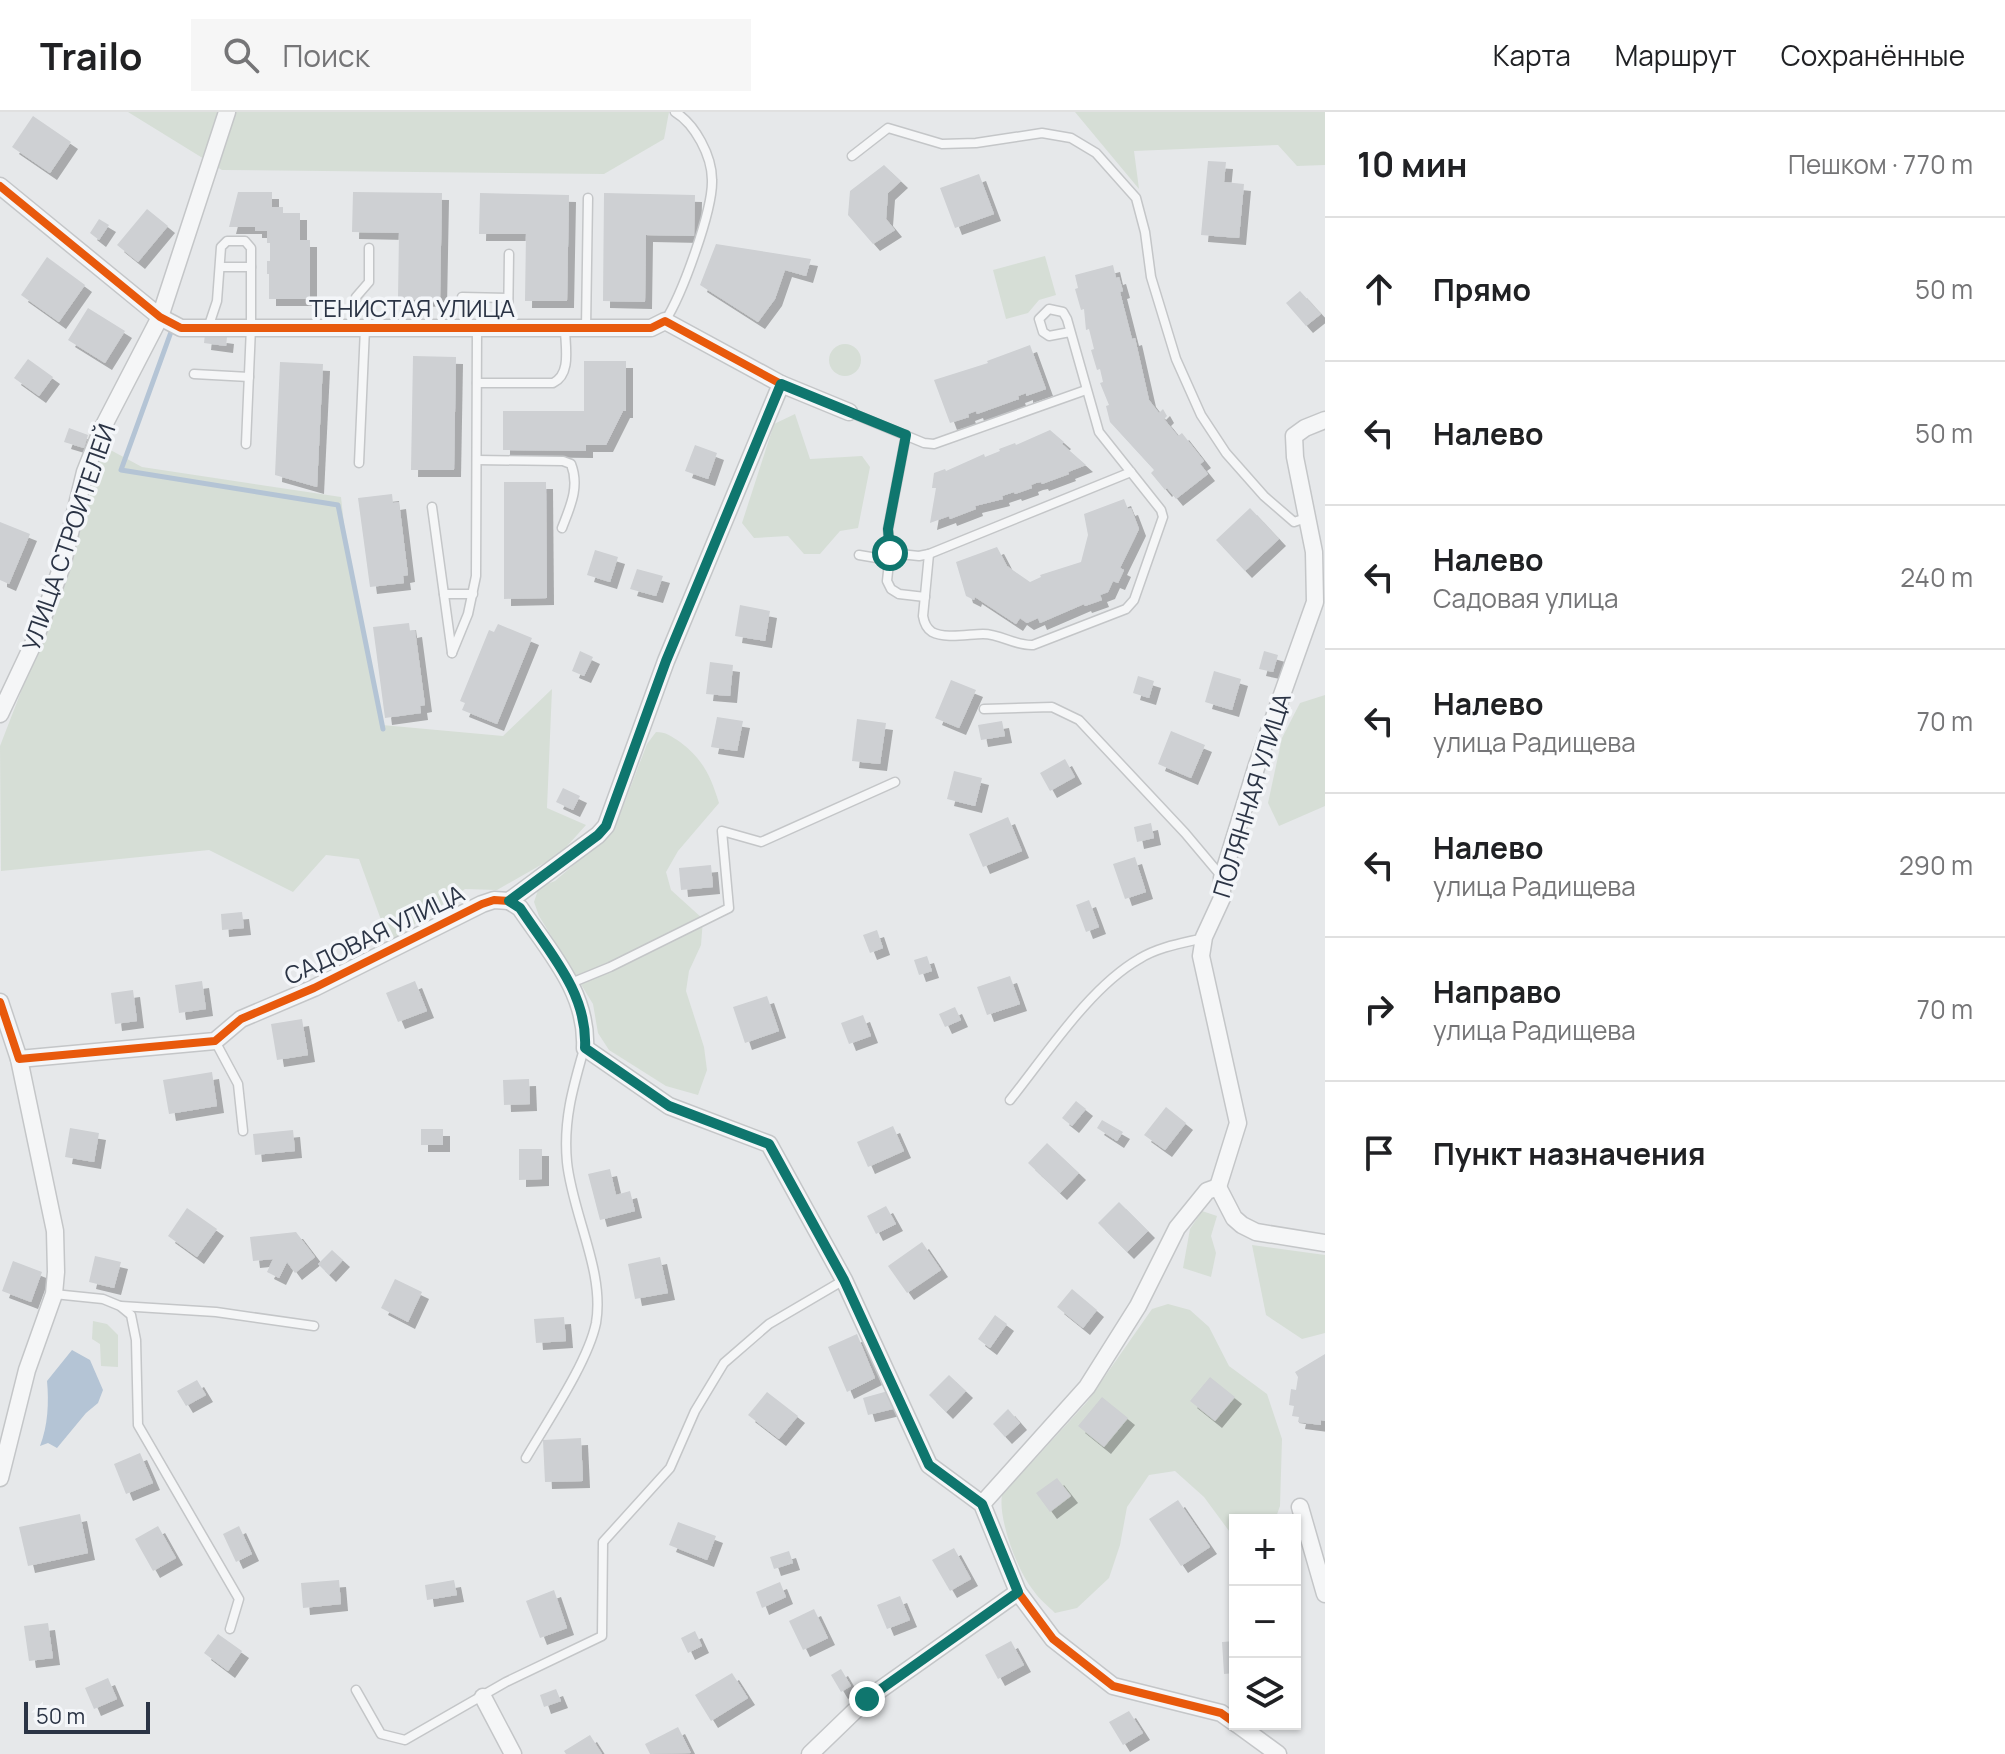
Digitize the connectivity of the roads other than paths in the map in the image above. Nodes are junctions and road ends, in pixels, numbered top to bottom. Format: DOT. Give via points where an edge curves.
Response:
graph roads {
  1 [pos="227,112"];
  2 [pos="675,112"];
  3 [pos="852,156"];
  4 [pos="0,186"];
  5 [pos="588,198"];
  6 [pos="369,248"];
  7 [pos="509,254"];
  8 [pos="221,267"];
  9 [pos="251,267"];
  10 [pos="462,297"];
  11 [pos="508,298"];
  12 [pos="160,317"];
  13 [pos="665,321"];
  14 [pos="251,327"];
  15 [pos="359,327"];
  16 [pos="477,327"];
  17 [pos="508,328"];
  18 [pos="565,328"];
  19 [pos="586,328"];
  20 [pos="207,330"];
  21 [pos="1070,332"];
  22 [pos="194,374"];
  23 [pos="249,377"];
  24 [pos="477,383"];
  25 [pos="781,384"];
  26 [pos="1086,390"];
  27 [pos="849,412"];
  28 [pos="1325,420"];
  29 [pos="906,435"];
  30 [pos="246,444"];
  31 [pos="477,460"];
  32 [pos="359,463"];
  33 [pos="1131,472"];
  34 [pos="432,507"];
  35 [pos="1306,518"];
  36 [pos="562,528"];
  37 [pos="929,554"];
  38 [pos="859,555"];
  39 [pos="890,557"];
  40 [pos="444,594"];
  41 [pos="473,594"];
  42 [pos="925,597"];
  43 [pos="984,709"];
  44 [pos="0,714"];
  45 [pos="895,782"];
  46 [pos="1222,878"];
  47 [pos="509,901"];
  48 [pos="1204,937"];
  49 [pos="571,983"];
  50 [pos="0,1002"];
  51 [pos="215,1041"];
  52 [pos="585,1048"];
  53 [pos="19,1059"];
  54 [pos="1010,1100"];
  55 [pos="243,1131"];
  56 [pos="1218,1187"];
  57 [pos="1325,1243"];
  58 [pos="844,1280"];
  59 [pos="54,1294"];
  60 [pos="120,1306"];
  61 [pos="314,1326"];
  62 [pos="526,1458"];
  63 [pos="0,1478"];
  64 [pos="982,1504"];
  65 [pos="1300,1507"];
  66 [pos="1018,1592"];
  67 [pos="1325,1594"];
  68 [pos="230,1629"];
  69 [pos="356,1690"];
  70 [pos="483,1697"];
  71 [pos="1229,1718"];
  72 [pos="1245,1730"];
  73 [pos="513,1754"];
  74 [pos="810,1754"];
  75 [pos="1278,1754"];
  1 -- 12 [label="street, УЛИЦА СТРОИТЕЛЕЙ"];
  2 -- 13 [label="lane" via="704,147 713,183 699,241"];
  3 -- 35 [label="lane" via="888,128 942,144 1042,133 1071,138 1096,153 1136,198 1151,277 1176,359 1201,415 1264,496 1294,522"];
  4 -- 12 [label="street"];
  5 -- 19 [label="lane"];
  6 -- 15 [label="lane" via="369,282 356,297"];
  7 -- 11 [label="lane"];
  8 -- 9 [label="lane"];
  8 -- 9 [label="lane" via="223,243 245,241 251,248"];
  8 -- 20 [label="lane"];
  9 -- 14 [label="lane"];
  10 -- 11 [label="lane"];
  11 -- 17 [label="lane"];
  12 -- 20 [label="street, ТЕНИСТАЯ УЛИЦА" via="181,328"];
  12 -- 44 [label="street, УЛИЦА СТРОИТЕЛЕЙ" via="102,429 85,472 62,566"];
  13 -- 19 [label="street, ТЕНИСТАЯ УЛИЦА" via="651,328"];
  13 -- 25 [label="street"];
  14 -- 15 [label="street, ТЕНИСТАЯ УЛИЦА"];
  14 -- 20 [label="street, ТЕНИСТАЯ УЛИЦА"];
  14 -- 23 [label="lane"];
  15 -- 16 [label="street, ТЕНИСТАЯ УЛИЦА"];
  15 -- 32 [label="lane"];
  16 -- 17 [label="street, ТЕНИСТАЯ УЛИЦА"];
  16 -- 24 [label="lane"];
  17 -- 18 [label="street, ТЕНИСТАЯ УЛИЦА"];
  18 -- 19 [label="street, ТЕНИСТАЯ УЛИЦА"];
  18 -- 24 [label="lane" via="561,379"];
  21 -- 26 [label="lane"];
  22 -- 23 [label="lane"];
  23 -- 30 [label="lane"];
  24 -- 31 [label="lane"];
  25 -- 27 [label="street"];
  25 -- 47 [label="street, САДОВАЯ УЛИЦА" via="666,661 606,826"];
  26 -- 29 [label="lane" via="944,442 924,443"];
  26 -- 33 [label="lane" via="1099,432"];
  27 -- 29 [label="lane"];
  28 -- 35 [label="street, ПОЛЯННАЯ УЛИЦА" via="1294,436"];
  29 -- 39 [label="lane" via="888,529"];
  31 -- 36 [label="lane" via="571,464 575,495"];
  31 -- 41 [label="lane"];
  33 -- 37 [label="lane"];
  33 -- 42 [label="lane" via="1163,517 1134,600 1126,609 1022,645 988,634 932,631 923,616"];
  34 -- 40 [label="lane"];
  35 -- 46 [label="street, ПОЛЯННАЯ УЛИЦА" via="1314,552 1315,602"];
  37 -- 39 [label="lane"];
  37 -- 42 [label="lane"];
  38 -- 39 [label="lane"];
  39 -- 42 [label="lane" via="891,589"];
  40 -- 41 [label="lane"];
  40 -- 41 [label="lane" via="452,653"];
  43 -- 46 [label="lane" via="1052,707 1079,720"];
  45 -- 49 [label="lane" via="761,842 722,831 729,908"];
  46 -- 48 [label="street, ПОЛЯННАЯ УЛИЦА" via="1222,898"];
  47 -- 49 [label="street" via="520,908"];
  47 -- 51 [label="street, САДОВАЯ УЛИЦА" via="482,904 241,1019"];
  48 -- 54 [label="lane" via="1142,957 1119,972"];
  48 -- 56 [label="street, ПОЛЯННАЯ УЛИЦА" via="1204,974 1238,1123"];
  49 -- 52 [label="street" via="581,1007"];
  50 -- 53 [label="street"];
  51 -- 53 [label="street"];
  51 -- 55 [label="lane" via="238,1084"];
  52 -- 58 [label="street" via="669,1106 769,1144"];
  52 -- 62 [label="lane" via="565,1123 567,1165 597,1292 596,1322 588,1348"];
  53 -- 59 [label="street" via="55,1231"];
  56 -- 57 [label="street" via="1242,1225"];
  56 -- 64 [label="street" via="1207,1191 1177,1228 1138,1306 1087,1387"];
  58 -- 64 [label="street" via="929,1465"];
  58 -- 70 [label="lane" via="769,1324 724,1363 670,1468 603,1542 602,1636"];
  59 -- 60 [label="lane"];
  59 -- 63 [label="street" via="27,1370"];
  60 -- 61 [label="lane"];
  60 -- 68 [label="lane" via="131,1315 136,1340 138,1425 239,1599"];
  64 -- 66 [label="street"];
  65 -- 67 [label="street"];
  66 -- 71 [label="street" via="1053,1639 1113,1686"];
  66 -- 74 [label="street" via="867,1699"];
  69 -- 70 [label="lane" via="381,1734 405,1740"];
  70 -- 73 [label="street"];
  72 -- 75 [label="street"];
}
